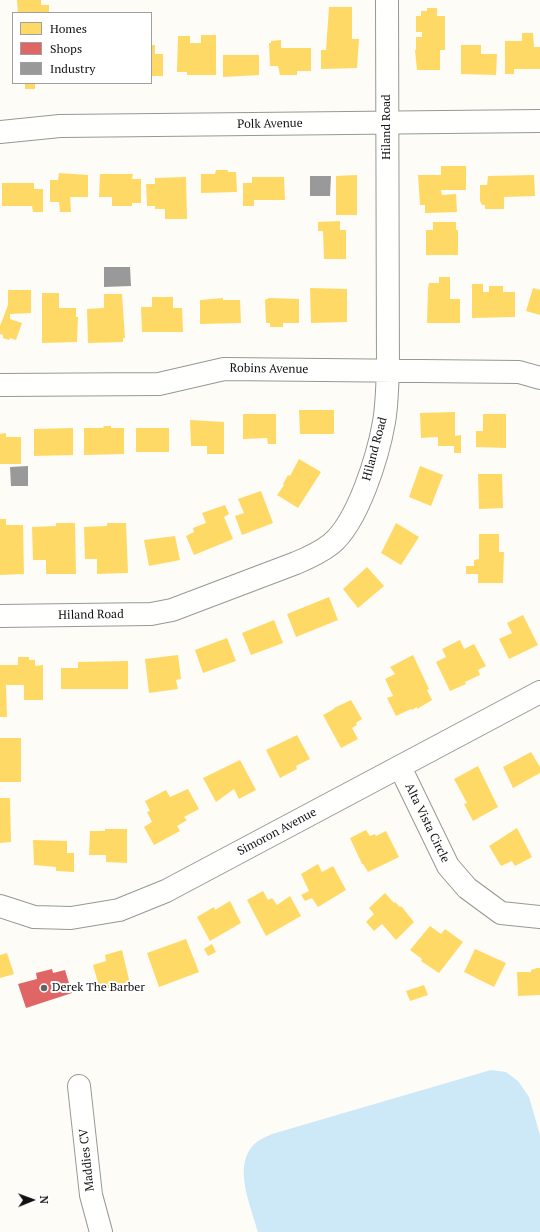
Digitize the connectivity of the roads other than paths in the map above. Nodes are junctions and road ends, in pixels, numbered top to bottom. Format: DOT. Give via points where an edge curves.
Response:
graph roads {
  1 [pos="387,0"];
  2 [pos="540,121"];
  3 [pos="387,122"];
  4 [pos="0,132"];
  5 [pos="388,371"];
  6 [pos="540,377"];
  7 [pos="0,385"];
  8 [pos="0,616"];
  9 [pos="540,692"];
  10 [pos="400,767"];
  11 [pos="0,906"];
  12 [pos="540,917"];
  13 [pos="80,1086"];
  14 [pos="101,1232"];
  1 -- 3 [label="street, Hiland Road"];
  2 -- 3 [label="street, Polk Avenue"];
  3 -- 4 [label="street, Polk Avenue" via="60,126"];
  3 -- 5 [label="street, Hiland Road"];
  5 -- 6 [label="street, Robins Avenue" via="519,372"];
  5 -- 7 [label="street, Robins Avenue" via="224,369 159,384"];
  5 -- 8 [label="street, Hiland Road" via="384,422 372,469 354,513 332,544 296,563 172,610 151,614"];
  9 -- 10 [label="street, Simoron Avenue"];
  10 -- 11 [label="street, Simoron Avenue" via="166,891 119,910 71,918 34,917"];
  10 -- 12 [label="street, Alta Vista Circle" via="448,866 467,888 501,913"];
  13 -- 14 [label="street, Maddies CV" via="91,1195"];
}
